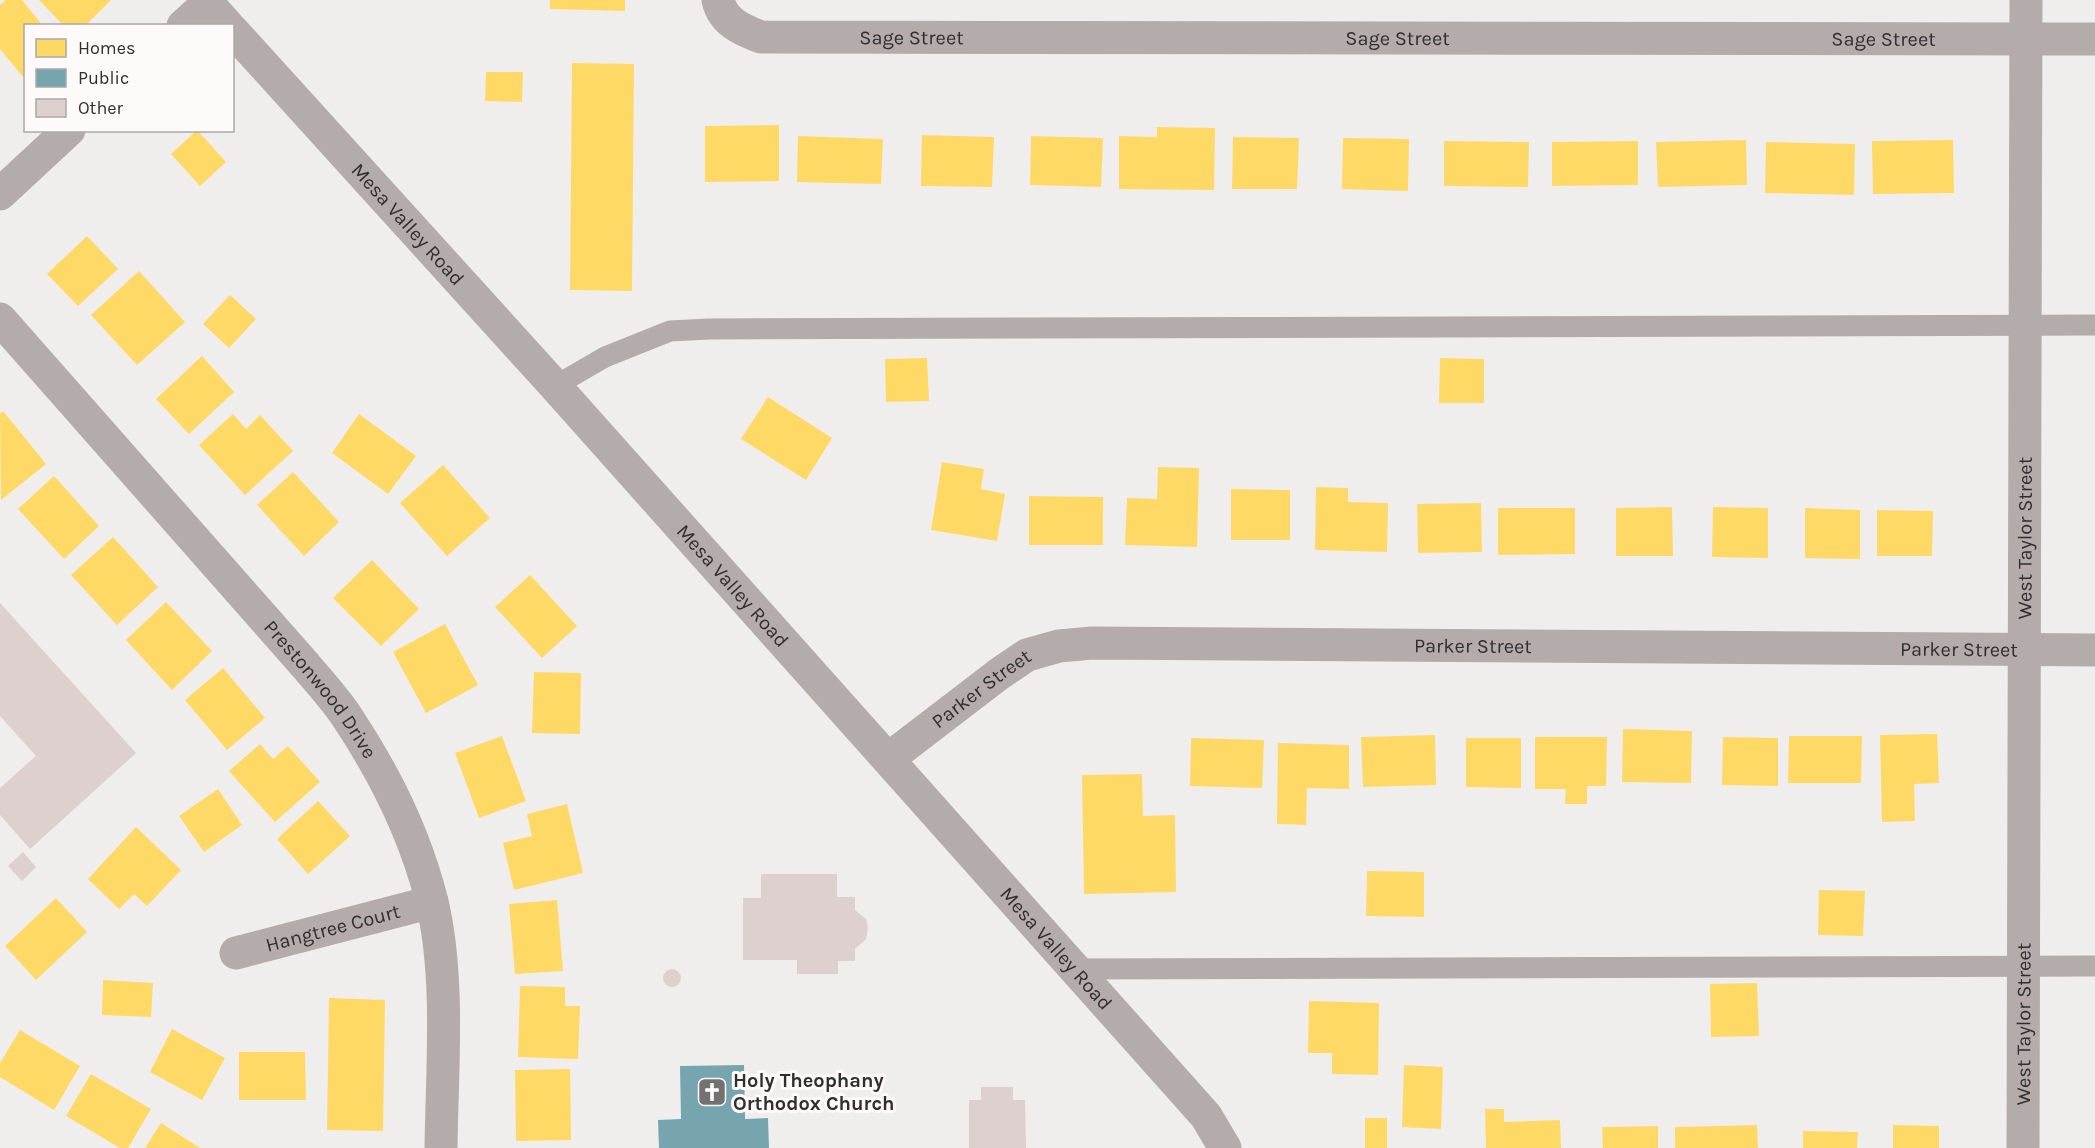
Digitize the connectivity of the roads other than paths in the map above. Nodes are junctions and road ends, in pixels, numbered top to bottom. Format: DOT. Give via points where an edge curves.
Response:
graph roads {
  1 [pos="718,0"];
  2 [pos="2026,0"];
  3 [pos="214,10"];
  4 [pos="187,24"];
  5 [pos="234,32"];
  6 [pos="2027,38"];
  7 [pos="2095,39"];
  8 [pos="67,132"];
  9 [pos="0,194"];
  10 [pos="0,319"];
  11 [pos="2027,324"];
  12 [pos="2095,325"];
  13 [pos="555,386"];
  14 [pos="2026,649"];
  15 [pos="2095,650"];
  16 [pos="888,759"];
  17 [pos="432,902"];
  18 [pos="236,953"];
  19 [pos="2023,966"];
  20 [pos="2095,966"];
  21 [pos="1075,969"];
  22 [pos="441,1148"];
  23 [pos="1225,1148"];
  24 [pos="2023,1148"];
  1 -- 6 [label="street, Sage Street" via="728,20 761,38"];
  2 -- 6 [label="street, West Taylor Street"];
  3 -- 4 [label="street"];
  5 -- 13 [label="street, Mesa Valley Road"];
  6 -- 7 [label="street, Sage Street"];
  6 -- 11 [label="street, West Taylor Street"];
  8 -- 9 [label="street"];
  10 -- 17 [label="street, Prestonwood Drive" via="348,718 406,822"];
  11 -- 12 [label="lane"];
  11 -- 13 [label="lane" via="709,329 670,331 605,357"];
  11 -- 14 [label="street, West Taylor Street"];
  13 -- 16 [label="street, Mesa Valley Road"];
  14 -- 15 [label="street, Parker Street"];
  14 -- 16 [label="street, Parker Street" via="1059,646 1027,655"];
  14 -- 19 [label="street, West Taylor Street"];
  16 -- 21 [label="street, Mesa Valley Road"];
  17 -- 18 [label="street, Hangtree Court"];
  17 -- 22 [label="street, Prestonwood Drive" via="442,984"];
  19 -- 20 [label="lane"];
  19 -- 21 [label="lane"];
  19 -- 24 [label="street, West Taylor Street"];
  21 -- 23 [label="street, Mesa Valley Road" via="1206,1116"];
}
